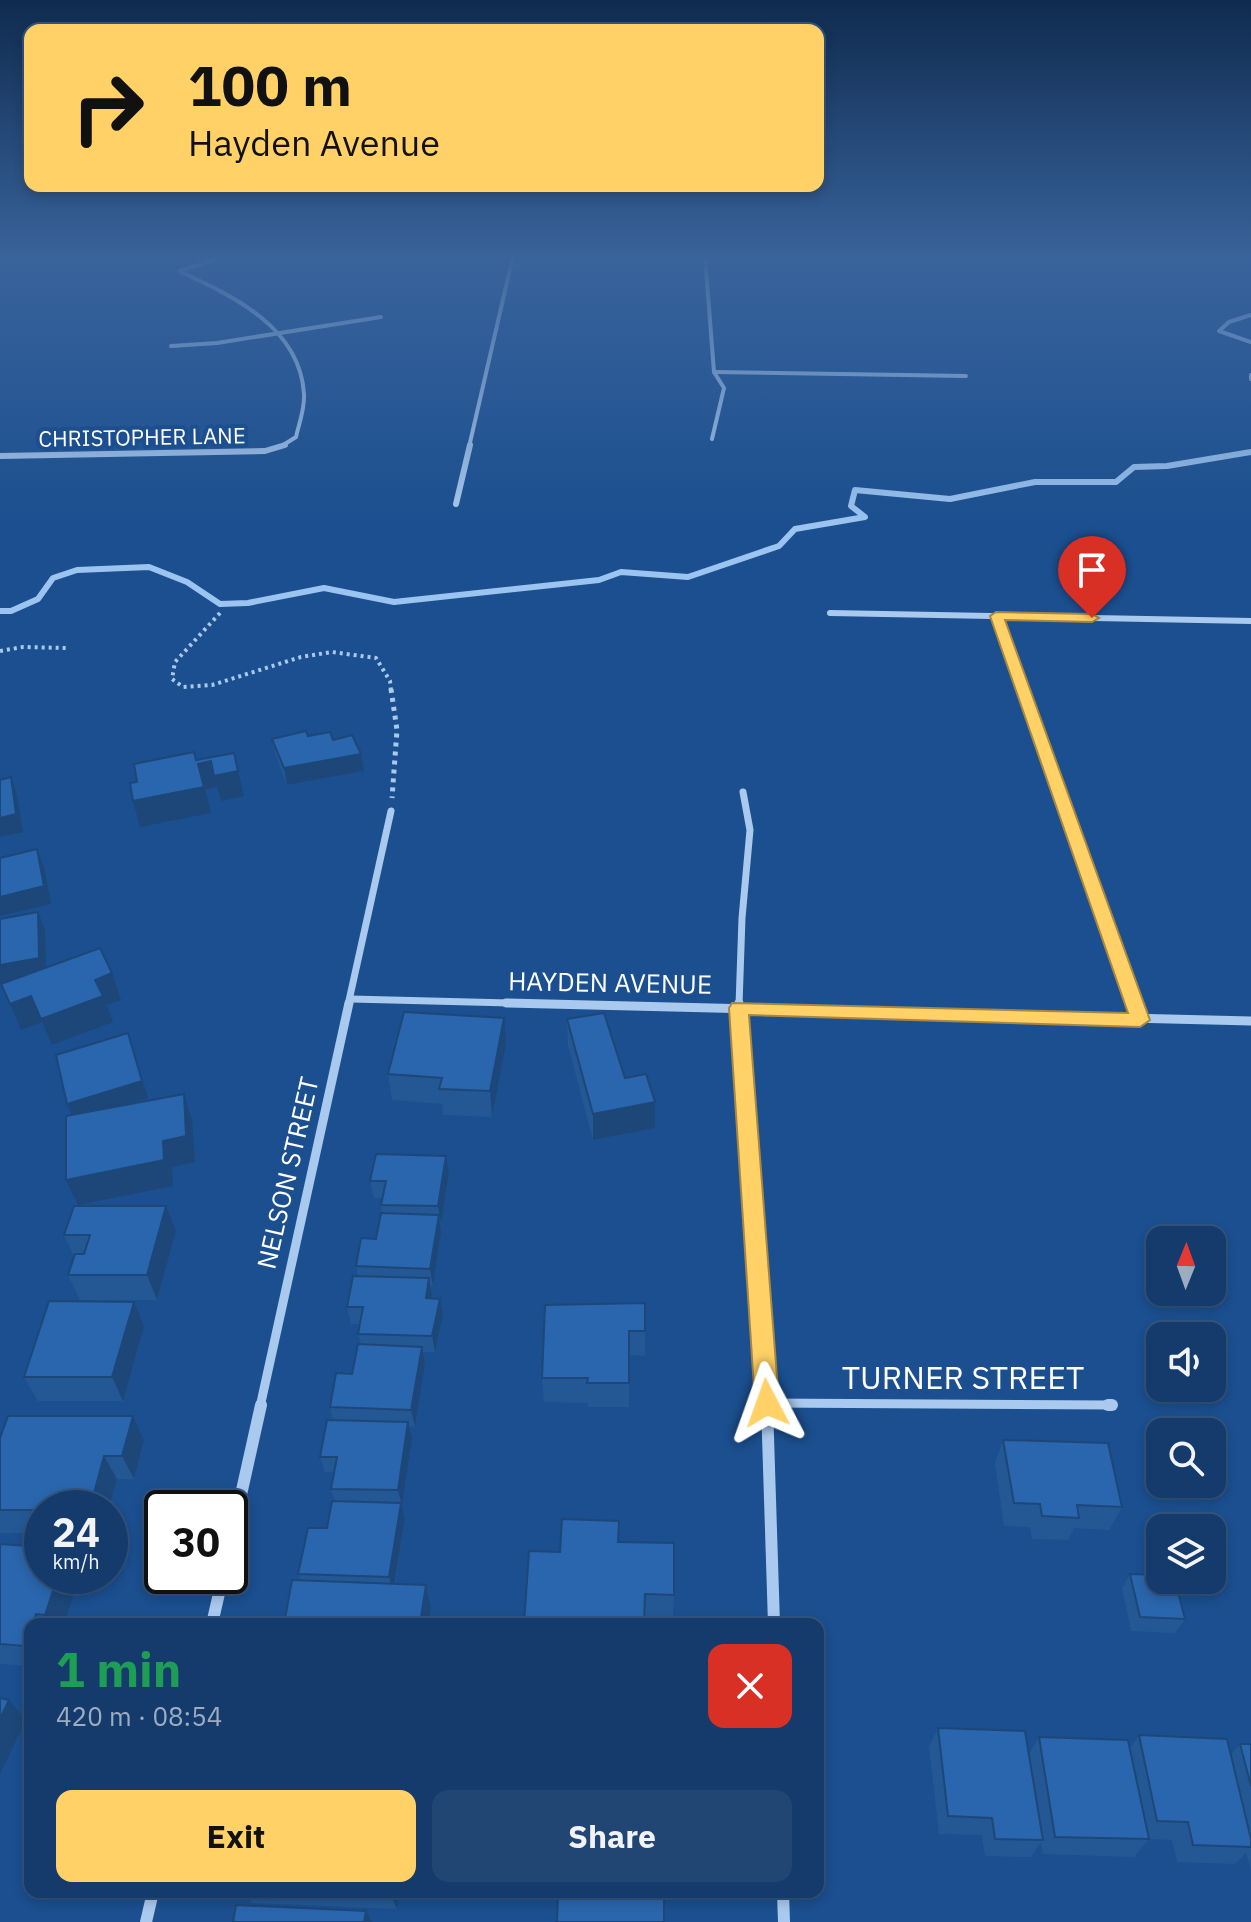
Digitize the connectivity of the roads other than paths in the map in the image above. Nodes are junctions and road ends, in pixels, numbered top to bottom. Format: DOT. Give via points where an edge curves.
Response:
graph roads {
  1 [pos="286,346"];
  2 [pos="492,346"];
  3 [pos="712,346"];
  4 [pos="714,372"];
  5 [pos="966,376"];
  6 [pos="712,439"];
  7 [pos="0,456"];
  8 [pos="456,504"];
  9 [pos="830,613"];
  10 [pos="996,616"];
  11 [pos="1251,621"];
  12 [pos="743,792"];
  13 [pos="391,811"];
  14 [pos="351,999"];
  15 [pos="739,1008"];
  16 [pos="1140,1020"];
  17 [pos="1251,1021"];
  18 [pos="767,1403"];
  19 [pos="1112,1405"];
  20 [pos="242,1490"];
  21 [pos="219,1594"];
  22 [pos="213,1618"];
  23 [pos="774,1618"];
  24 [pos="152,1898"];
  25 [pos="783,1898"];
  26 [pos="146,1922"];
  27 [pos="784,1922"];
  1 -- 7 [label="street, CHRISTOPHER LANE" via="304,396 296,437 284,446 265,451"];
  2 -- 8 [label="street"];
  3 -- 4 [label="street"];
  4 -- 5 [label="street"];
  4 -- 6 [label="street" via="724,388"];
  9 -- 10 [label="street"];
  10 -- 11 [label="street"];
  10 -- 16 [label="street"];
  12 -- 15 [label="street" via="750,830"];
  13 -- 14 [label="street, NELSON STREET"];
  14 -- 15 [label="street, HAYDEN AVENUE"];
  14 -- 20 [label="street, NELSON STREET"];
  15 -- 16 [label="street, HAYDEN AVENUE"];
  15 -- 18 [label="street"];
  16 -- 17 [label="street, HAYDEN AVENUE"];
  18 -- 19 [label="street, TURNER STREET"];
  18 -- 23 [label="street"];
  21 -- 22 [label="street"];
  24 -- 26 [label="street"];
  25 -- 27 [label="street"];
}
